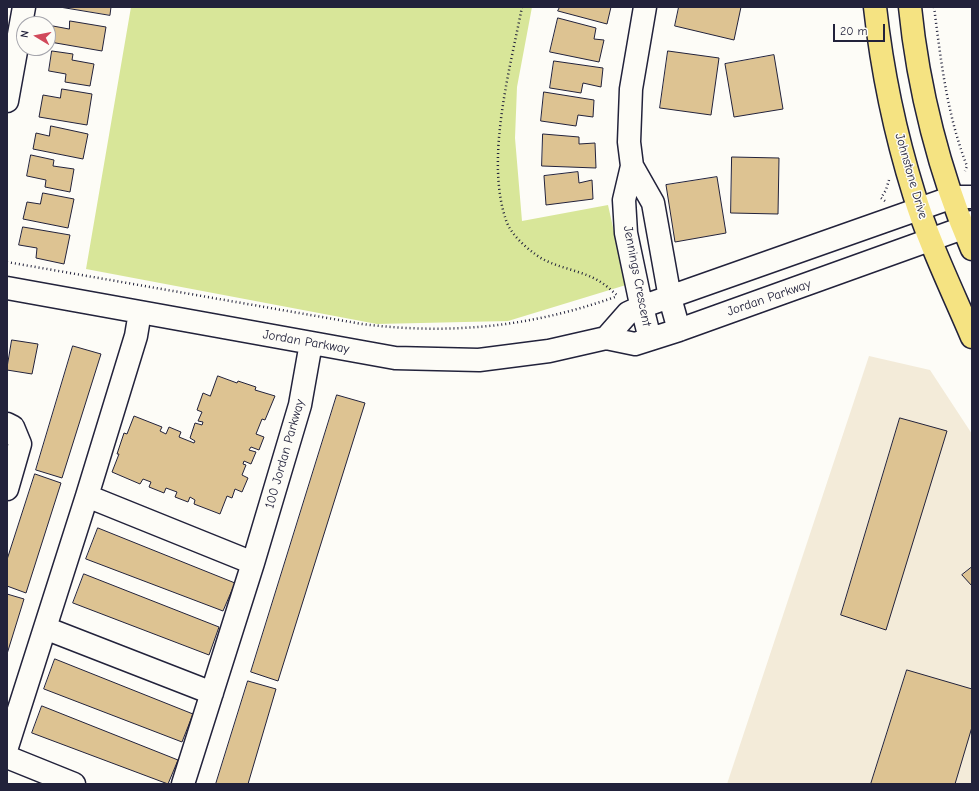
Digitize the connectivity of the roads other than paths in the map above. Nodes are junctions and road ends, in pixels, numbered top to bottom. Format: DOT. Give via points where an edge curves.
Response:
graph roads {
  1 [pos="24,7"];
  2 [pos="645,7"];
  3 [pos="875,7"];
  4 [pos="910,7"];
  5 [pos="12,41"];
  6 [pos="7,101"];
  7 [pos="632,166"];
  8 [pos="963,197"];
  9 [pos="920,210"];
  10 [pos="968,225"];
  11 [pos="931,240"];
  12 [pos="972,249"];
  13 [pos="7,288"];
  14 [pos="670,298"];
  15 [pos="633,304"];
  16 [pos="140,312"];
  17 [pos="679,330"];
  18 [pos="972,337"];
  19 [pos="606,338"];
  20 [pos="650,339"];
  21 [pos="311,343"];
  22 [pos="7,424"];
  23 [pos="7,489"];
  24 [pos="87,496"];
  25 [pos="253,563"];
  26 [pos="45,628"];
  27 [pos="212,693"];
  28 [pos="7,747"];
  29 [pos="7,757"];
  30 [pos="74,784"];
  31 [pos="183,784"];
  1 -- 5 [label="street"];
  2 -- 7 [label="street, Jennings Crescent" via="631,89 629,142"];
  3 -- 9 [label="main road, Johnstone Drive" via="884,72"];
  4 -- 8 [label="main road" via="921,81 938,148"];
  5 -- 6 [label="street"];
  7 -- 14 [label="street, Jennings Crescent" via="653,202"];
  7 -- 15 [label="street, Jennings Crescent" via="624,200"];
  8 -- 9 [label="street"];
  8 -- 10 [label="main road"];
  9 -- 11 [label="main road, Johnstone Drive"];
  9 -- 14 [label="street"];
  10 -- 11 [label="street, Jordan Parkway"];
  10 -- 12 [label="main road"];
  11 -- 17 [label="street, Jordan Parkway"];
  11 -- 18 [label="main road, Johnstone Drive"];
  13 -- 16 [label="street, Jordan Parkway"];
  14 -- 15 [label="street"];
  14 -- 17 [label="street, Jennings Crescent"];
  15 -- 19 [label="street"];
  15 -- 20 [label="street, Jennings Crescent"];
  16 -- 21 [label="street, Jordan Parkway"];
  16 -- 24 [label="street" via="136,336"];
  17 -- 20 [label="street, Jordan Parkway"];
  19 -- 20 [label="street, Jordan Parkway" via="635,344"];
  19 -- 21 [label="street, Jordan Parkway" via="549,351 479,360 394,358"];
  21 -- 25 [label="street, 100 Jordan Parkway" via="300,405"];
  22 -- 23 [label="street" via="13,427 20,444"];
  24 -- 25 [label="street"];
  24 -- 26 [label="street"];
  25 -- 27 [label="street, 100 Jordan Parkway"];
  26 -- 27 [label="street"];
  26 -- 28 [label="street"];
  27 -- 31 [label="street, 100 Jordan Parkway"];
  29 -- 30 [label="street"];
}
